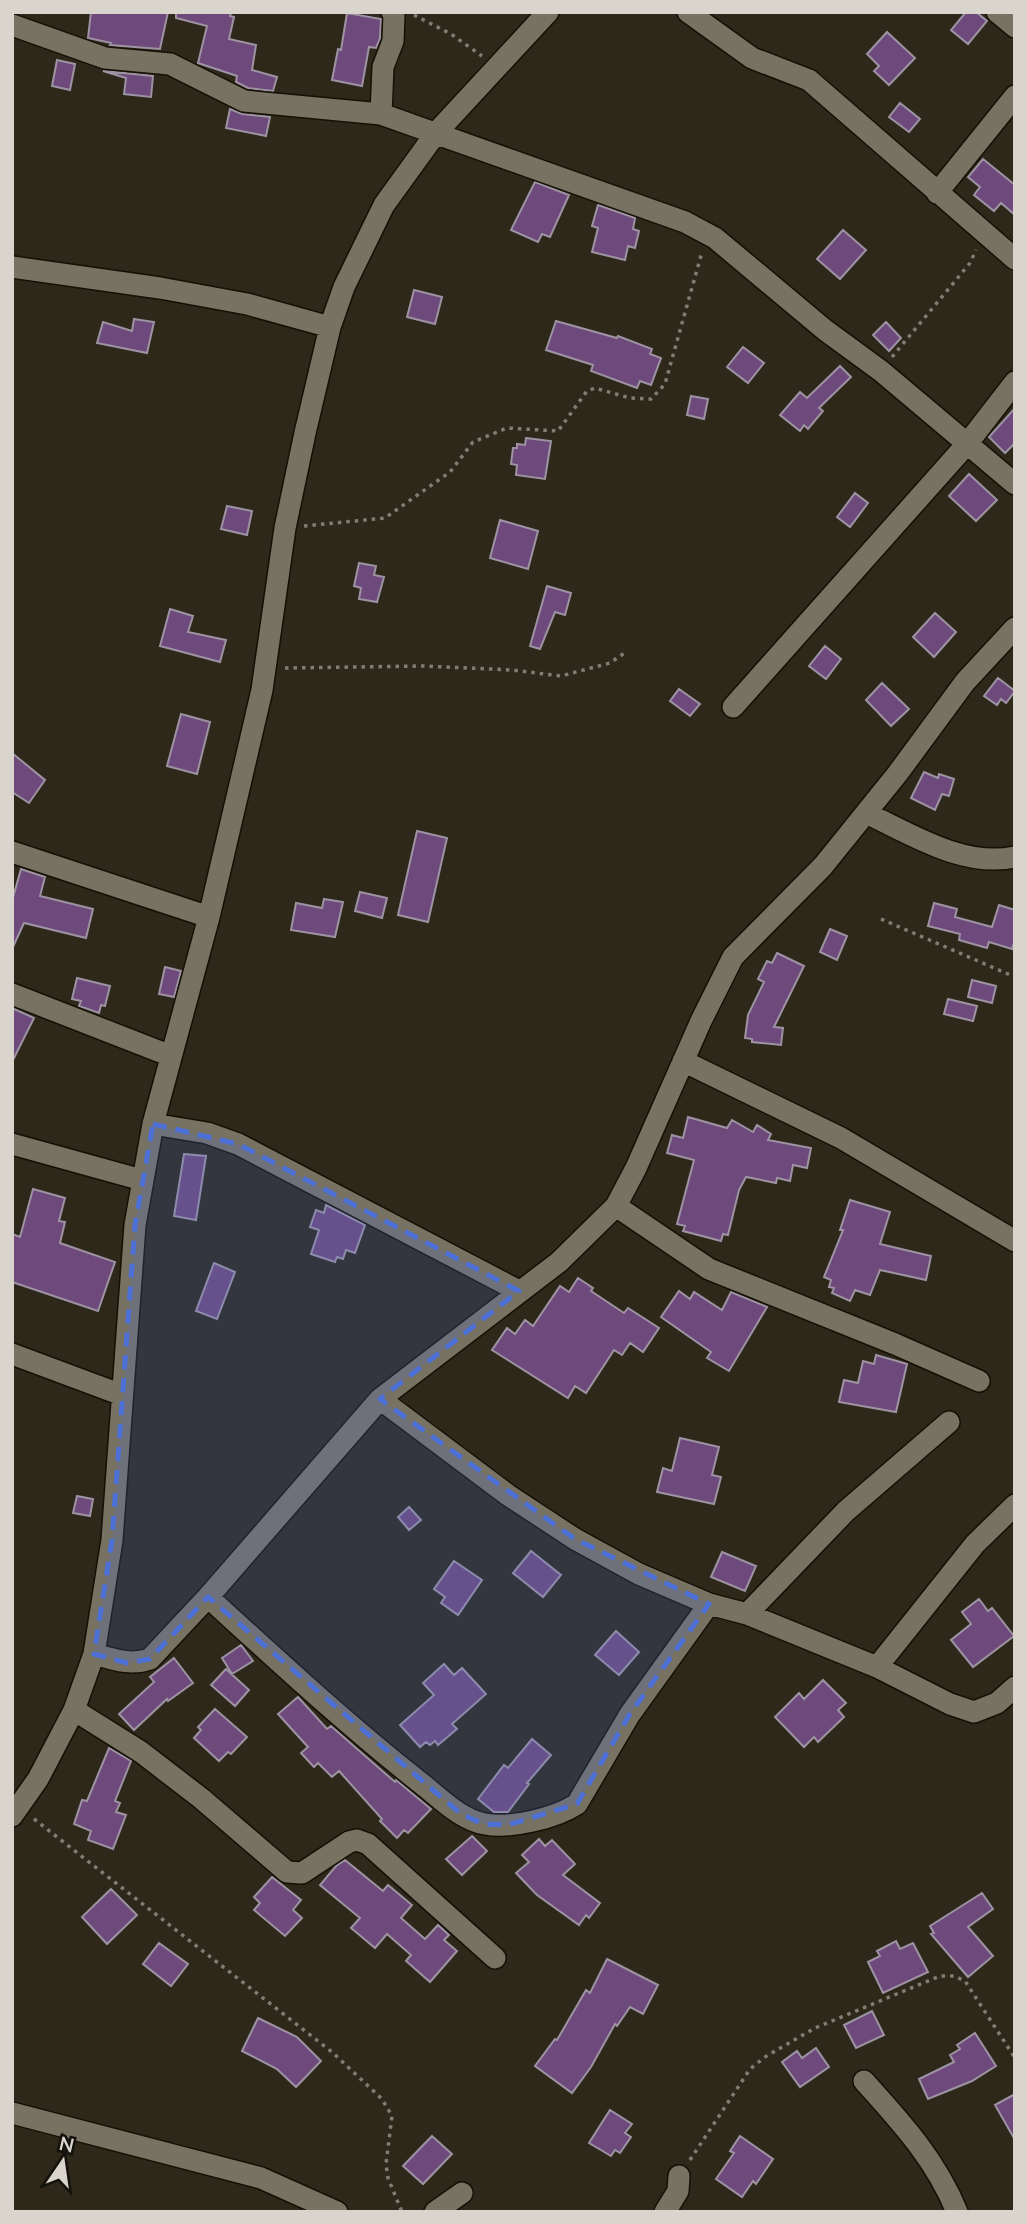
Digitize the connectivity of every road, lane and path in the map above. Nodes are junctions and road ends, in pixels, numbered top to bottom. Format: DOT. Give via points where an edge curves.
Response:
graph roads {
  1 [pos="392,12"];
  2 [pos="408,12"];
  3 [pos="548,12"];
  4 [pos="688,12"];
  5 [pos="997,12"];
  6 [pos="12,25"];
  7 [pos="1015,27"];
  8 [pos="498,68"];
  9 [pos="1015,96"];
  10 [pos="381,114"];
  11 [pos="436,133"];
  12 [pos="937,193"];
  13 [pos="983,232"];
  14 [pos="707,233"];
  15 [pos="1015,259"];
  16 [pos="12,267"];
  17 [pos="330,327"];
  18 [pos="881,371"];
  19 [pos="1015,382"];
  20 [pos="967,443"];
  21 [pos="1015,484"];
  22 [pos="285,528"];
  23 [pos="1015,628"];
  24 [pos="626,653"];
  25 [pos="266,669"];
  26 [pos="733,707"];
  27 [pos="866,813"];
  28 [pos="12,852"];
  29 [pos="1015,857"];
  30 [pos="209,917"];
  31 [pos="881,919"];
  32 [pos="1015,977"];
  33 [pos="12,994"];
  34 [pos="171,1056"];
  35 [pos="683,1061"];
  36 [pos="153,1124"];
  37 [pos="12,1144"];
  38 [pos="142,1180"];
  39 [pos="616,1206"];
  40 [pos="1015,1241"];
  41 [pos="519,1291"];
  42 [pos="12,1354"];
  43 [pos="979,1381"];
  44 [pos="122,1395"];
  45 [pos="380,1399"];
  46 [pos="949,1422"];
  47 [pos="1015,1505"];
  48 [pos="208,1597"];
  49 [pos="709,1604"];
  50 [pos="747,1614"];
  51 [pos="94,1654"];
  52 [pos="877,1667"];
  53 [pos="1015,1687"];
  54 [pos="74,1710"];
  55 [pos="15,1811"];
  56 [pos="495,1958"];
  57 [pos="1015,2058"];
  58 [pos="864,2081"];
  59 [pos="12,2113"];
  60 [pos="679,2176"];
  61 [pos="461,2193"];
  62 [pos="337,2212"];
  63 [pos="402,2212"];
  64 [pos="435,2212"];
  65 [pos="666,2212"];
  66 [pos="957,2212"];
  1 -- 10 [label="street" via="393,40 383,67"];
  2 -- 8 [label="path" via="452,34"];
  3 -- 8 [label="street"];
  4 -- 12 [label="street" via="752,58 809,80"];
  5 -- 7 [label="street"];
  6 -- 10 [label="street" via="106,58 170,64 244,101"];
  8 -- 11 [label="street"];
  9 -- 12 [label="street"];
  10 -- 11 [label="street"];
  11 -- 14 [label="street"];
  11 -- 17 [label="street" via="384,205"];
  12 -- 13 [label="street"];
  13 -- 15 [label="street"];
  13 -- 18 [label="path" via="970,262"];
  14 -- 18 [label="street"];
  14 -- 22 [label="path" via="665,384 651,399 595,388 587,391 558,431 507,428 473,442 450,472 385,518"];
  16 -- 17 [label="street" via="222,299"];
  17 -- 22 [label="street"];
  18 -- 20 [label="street"];
  19 -- 20 [label="street"];
  20 -- 21 [label="street"];
  20 -- 26 [label="street"];
  22 -- 25 [label="street"];
  23 -- 27 [label="street" via="965,682"];
  24 -- 25 [label="path" via="611,663 561,676 424,666"];
  25 -- 30 [label="street"];
  27 -- 29 [label="street" via="956,852 984,859"];
  27 -- 35 [label="street" via="823,866 733,957"];
  28 -- 30 [label="street"];
  30 -- 34 [label="street"];
  31 -- 32 [label="path"];
  33 -- 34 [label="street"];
  34 -- 36 [label="street"];
  35 -- 39 [label="street"];
  35 -- 40 [label="street" via="841,1138"];
  36 -- 38 [label="street"];
  36 -- 41 [label="street" via="238,1144"];
  37 -- 38 [label="street"];
  38 -- 44 [label="street"];
  39 -- 41 [label="street" via="559,1262"];
  39 -- 43 [label="street" via="709,1269"];
  41 -- 45 [label="street"];
  42 -- 44 [label="street"];
  44 -- 51 [label="street" via="112,1540"];
  45 -- 48 [label="street"];
  45 -- 49 [label="street" via="575,1539 639,1574"];
  46 -- 50 [label="street" via="846,1511"];
  47 -- 52 [label="street" via="975,1544"];
  48 -- 49 [label="street" via="383,1753 461,1814 483,1824 508,1825 565,1812 577,1804 630,1714"];
  48 -- 51 [label="street" via="139,1663"];
  49 -- 50 [label="street"];
  50 -- 52 [label="street"];
  51 -- 54 [label="street"];
  52 -- 53 [label="street" via="974,1712 997,1703"];
  54 -- 55 [label="street" via="38,1779"];
  54 -- 56 [label="street" via="141,1752 287,1872 302,1873 349,1842 368,1844"];
  55 -- 63 [label="path" via="332,2052 382,2099 392,2116 388,2178"];
  57 -- 60 [label="path" via="965,1981 940,1976 815,2028 765,2057 743,2078"];
  58 -- 66 [label="street" via="919,2143 942,2177"];
  59 -- 62 [label="street" via="261,2178"];
  60 -- 65 [label="street" via="678,2191"];
  61 -- 64 [label="street"];
}
